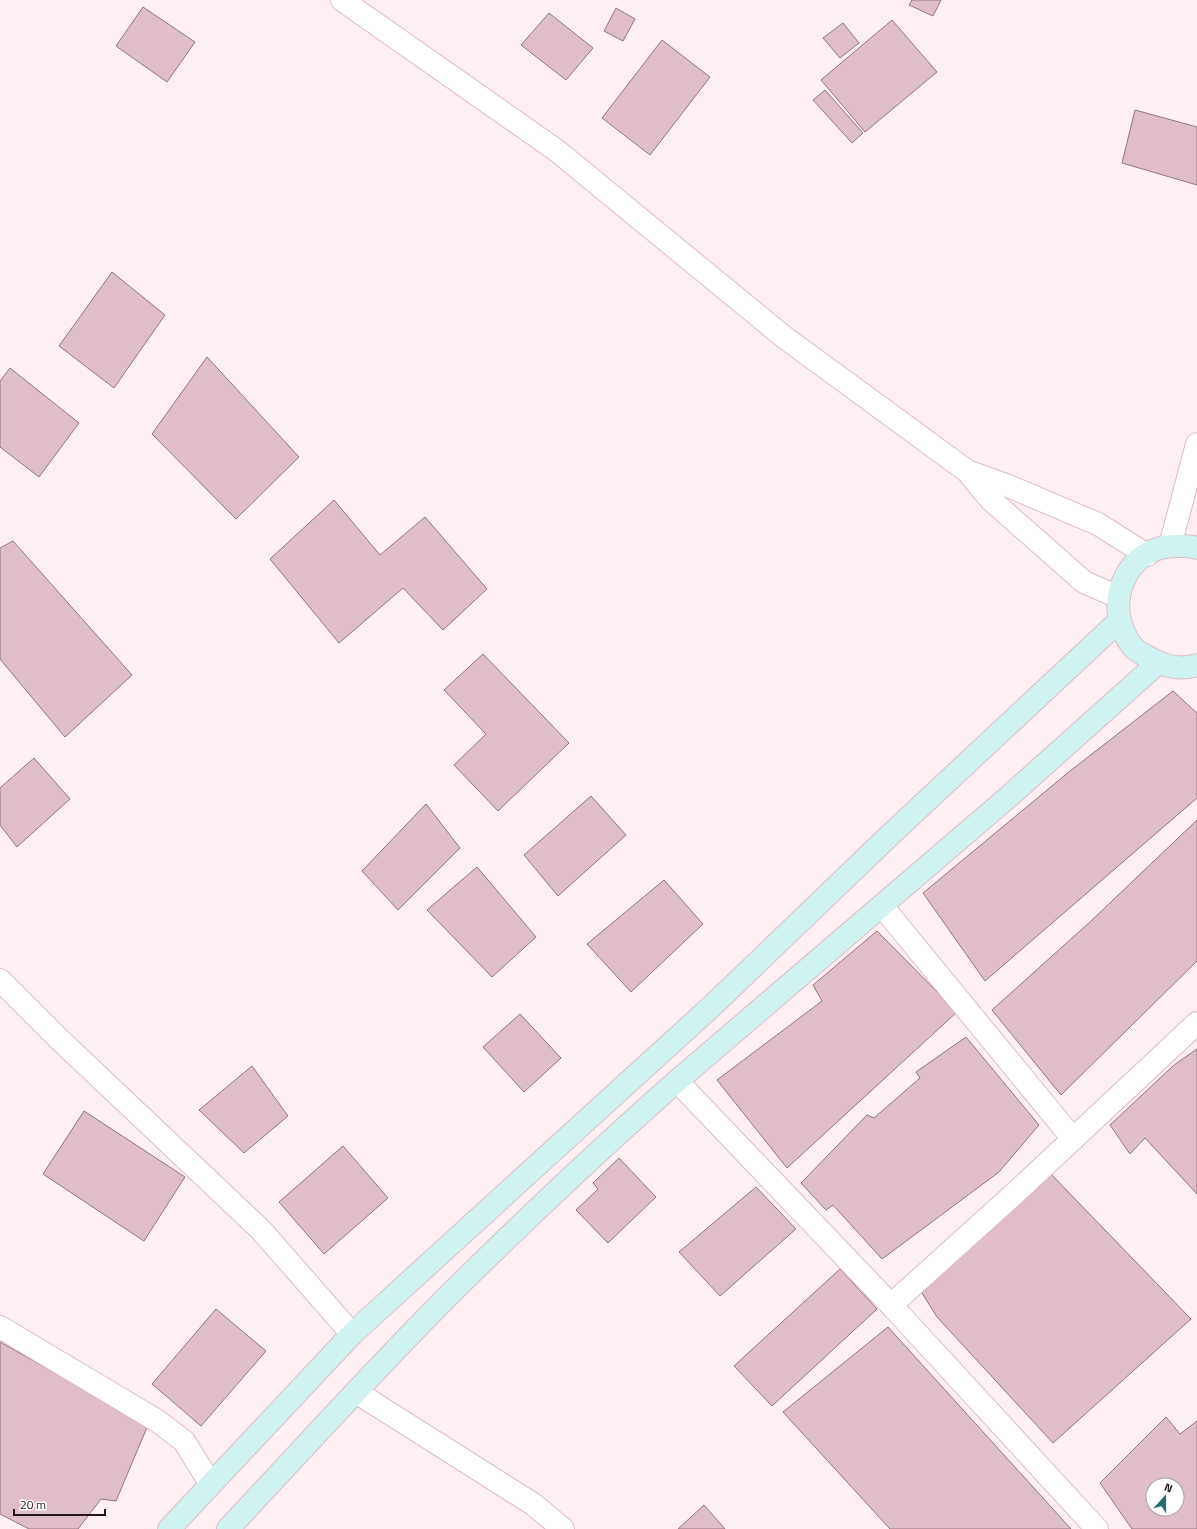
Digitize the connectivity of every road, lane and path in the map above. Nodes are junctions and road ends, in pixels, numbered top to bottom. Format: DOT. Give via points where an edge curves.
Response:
graph roads {
  1 [pos="342,0"];
  2 [pos="1197,444"];
  3 [pos="967,471"];
  4 [pos="1170,546"];
  5 [pos="1197,548"];
  6 [pos="1147,555"];
  7 [pos="1118,597"];
  8 [pos="1118,621"];
  9 [pos="1158,663"];
  10 [pos="1197,664"];
  11 [pos="882,906"];
  12 [pos="0,980"];
  13 [pos="1197,1023"];
  14 [pos="677,1081"];
  15 [pos="1073,1139"];
  16 [pos="890,1305"];
  17 [pos="0,1327"];
  18 [pos="352,1334"];
  19 [pos="356,1392"];
  20 [pos="210,1484"];
  21 [pos="169,1529"];
  22 [pos="228,1529"];
  23 [pos="564,1529"];
  24 [pos="1096,1529"];
  1 -- 3 [label="street" via="556,150 784,337"];
  2 -- 4 [label="street"];
  3 -- 6 [label="street" via="1098,524"];
  3 -- 7 [label="street" via="991,500 1084,582"];
  4 -- 5 [label="street"];
  4 -- 6 [label="street" via="1154,550"];
  6 -- 7 [label="street" via="1136,562 1124,577"];
  7 -- 8 [label="street"];
  8 -- 9 [label="street" via="1134,648"];
  8 -- 18 [label="street" via="713,1005"];
  9 -- 10 [label="street" via="1169,667 1191,667"];
  9 -- 11 [label="street"];
  11 -- 14 [label="street"];
  11 -- 15 [label="street"];
  12 -- 18 [label="street" via="261,1230"];
  13 -- 15 [label="street"];
  14 -- 16 [label="street"];
  14 -- 19 [label="street" via="451,1293"];
  15 -- 16 [label="street"];
  16 -- 24 [label="street"];
  17 -- 20 [label="street" via="156,1420 184,1441"];
  18 -- 20 [label="street"];
  19 -- 22 [label="street"];
  19 -- 23 [label="street" via="533,1504"];
  20 -- 21 [label="street"];
}
